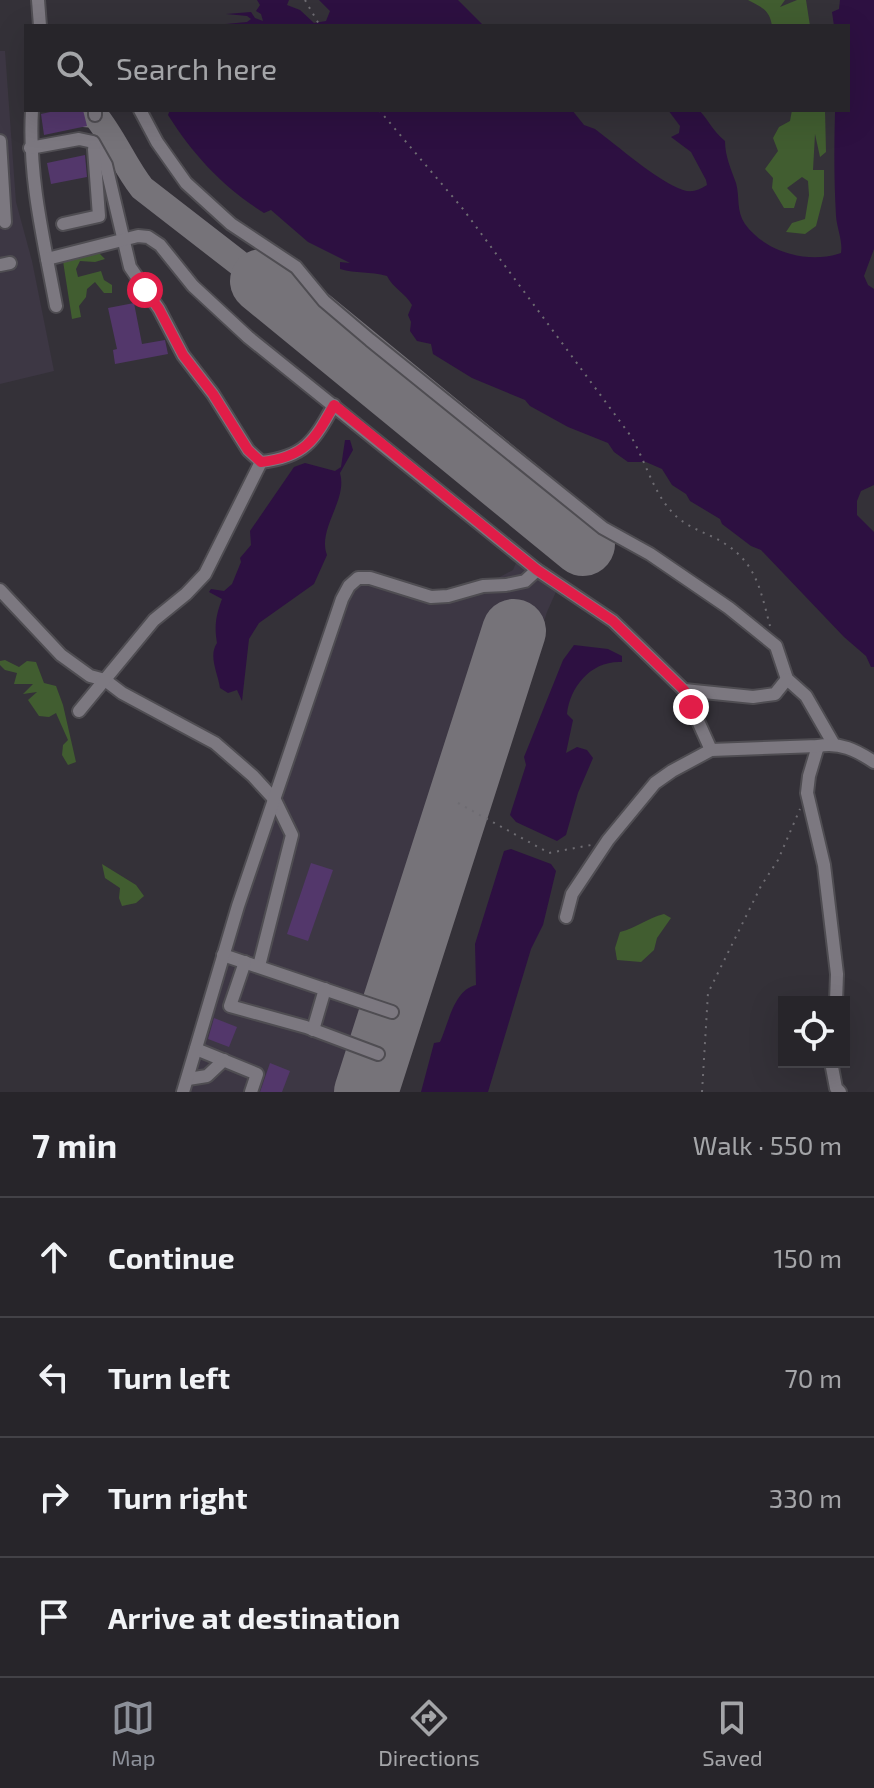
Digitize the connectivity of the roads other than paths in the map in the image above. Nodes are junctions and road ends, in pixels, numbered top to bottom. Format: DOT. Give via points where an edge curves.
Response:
graph roads {
  1 [pos="38,0"];
  2 [pos="40,24"];
  3 [pos="32,112"];
  4 [pos="141,112"];
  5 [pos="0,141"];
  6 [pos="93,142"];
  7 [pos="30,148"];
  8 [pos="5,222"];
  9 [pos="63,224"];
  10 [pos="122,240"];
  11 [pos="47,259"];
  12 [pos="56,306"];
  13 [pos="334,405"];
  14 [pos="261,462"];
  15 [pos="537,570"];
  16 [pos="0,590"];
  17 [pos="787,679"];
  18 [pos="105,680"];
  19 [pos="684,690"];
  20 [pos="79,711"];
  21 [pos="833,743"];
  22 [pos="818,746"];
  23 [pos="711,750"];
  24 [pos="874,762"];
  25 [pos="275,800"];
  26 [pos="566,917"];
  27 [pos="223,955"];
  28 [pos="245,962"];
  29 [pos="259,966"];
  30 [pos="325,989"];
  31 [pos="836,996"];
  32 [pos="392,1012"];
  33 [pos="313,1030"];
  34 [pos="196,1049"];
  35 [pos="378,1054"];
  36 [pos="224,1060"];
  37 [pos="832,1068"];
  38 [pos="188,1079"];
  39 [pos="183,1092"];
  40 [pos="251,1092"];
  41 [pos="840,1092"];
  1 -- 2 [label="lane"];
  3 -- 7 [label="lane"];
  4 -- 17 [label="lane" via="186,183 231,224 296,267 324,301 603,528 650,554 776,646"];
  5 -- 8 [label="lane"];
  6 -- 7 [label="lane" via="79,139"];
  6 -- 9 [label="lane" via="99,216"];
  6 -- 10 [label="lane" via="106,165"];
  7 -- 11 [label="lane"];
  10 -- 11 [label="lane"];
  10 -- 13 [label="lane" via="148,237 160,245 193,286 248,337"];
  10 -- 14 [label="lane" via="130,267 183,355"];
  11 -- 12 [label="lane"];
  13 -- 14 [label="lane" via="303,451"];
  13 -- 15 [label="lane"];
  14 -- 18 [label="lane" via="205,574 154,620"];
  15 -- 19 [label="lane" via="613,621"];
  15 -- 25 [label="lane" via="525,581 431,597 358,578 342,599"];
  16 -- 18 [label="lane" via="61,655"];
  17 -- 19 [label="lane" via="775,694 753,697"];
  17 -- 21 [label="lane" via="806,696"];
  18 -- 20 [label="lane"];
  18 -- 25 [label="lane" via="215,743"];
  19 -- 23 [label="lane"];
  21 -- 22 [label="lane"];
  21 -- 24 [label="lane"];
  22 -- 23 [label="lane"];
  22 -- 31 [label="lane" via="807,793 824,865"];
  23 -- 26 [label="lane" via="655,783 572,894"];
  25 -- 27 [label="lane"];
  25 -- 29 [label="lane" via="292,835"];
  27 -- 28 [label="lane"];
  27 -- 34 [label="lane"];
  28 -- 29 [label="lane"];
  28 -- 33 [label="lane" via="230,1006"];
  29 -- 30 [label="lane"];
  30 -- 32 [label="lane"];
  30 -- 33 [label="lane"];
  33 -- 35 [label="lane"];
  34 -- 36 [label="lane"];
  34 -- 38 [label="lane"];
  36 -- 38 [label="lane" via="207,1076"];
  36 -- 40 [label="lane" via="257,1074"];
  37 -- 41 [label="lane"];
  38 -- 39 [label="lane"];
}
